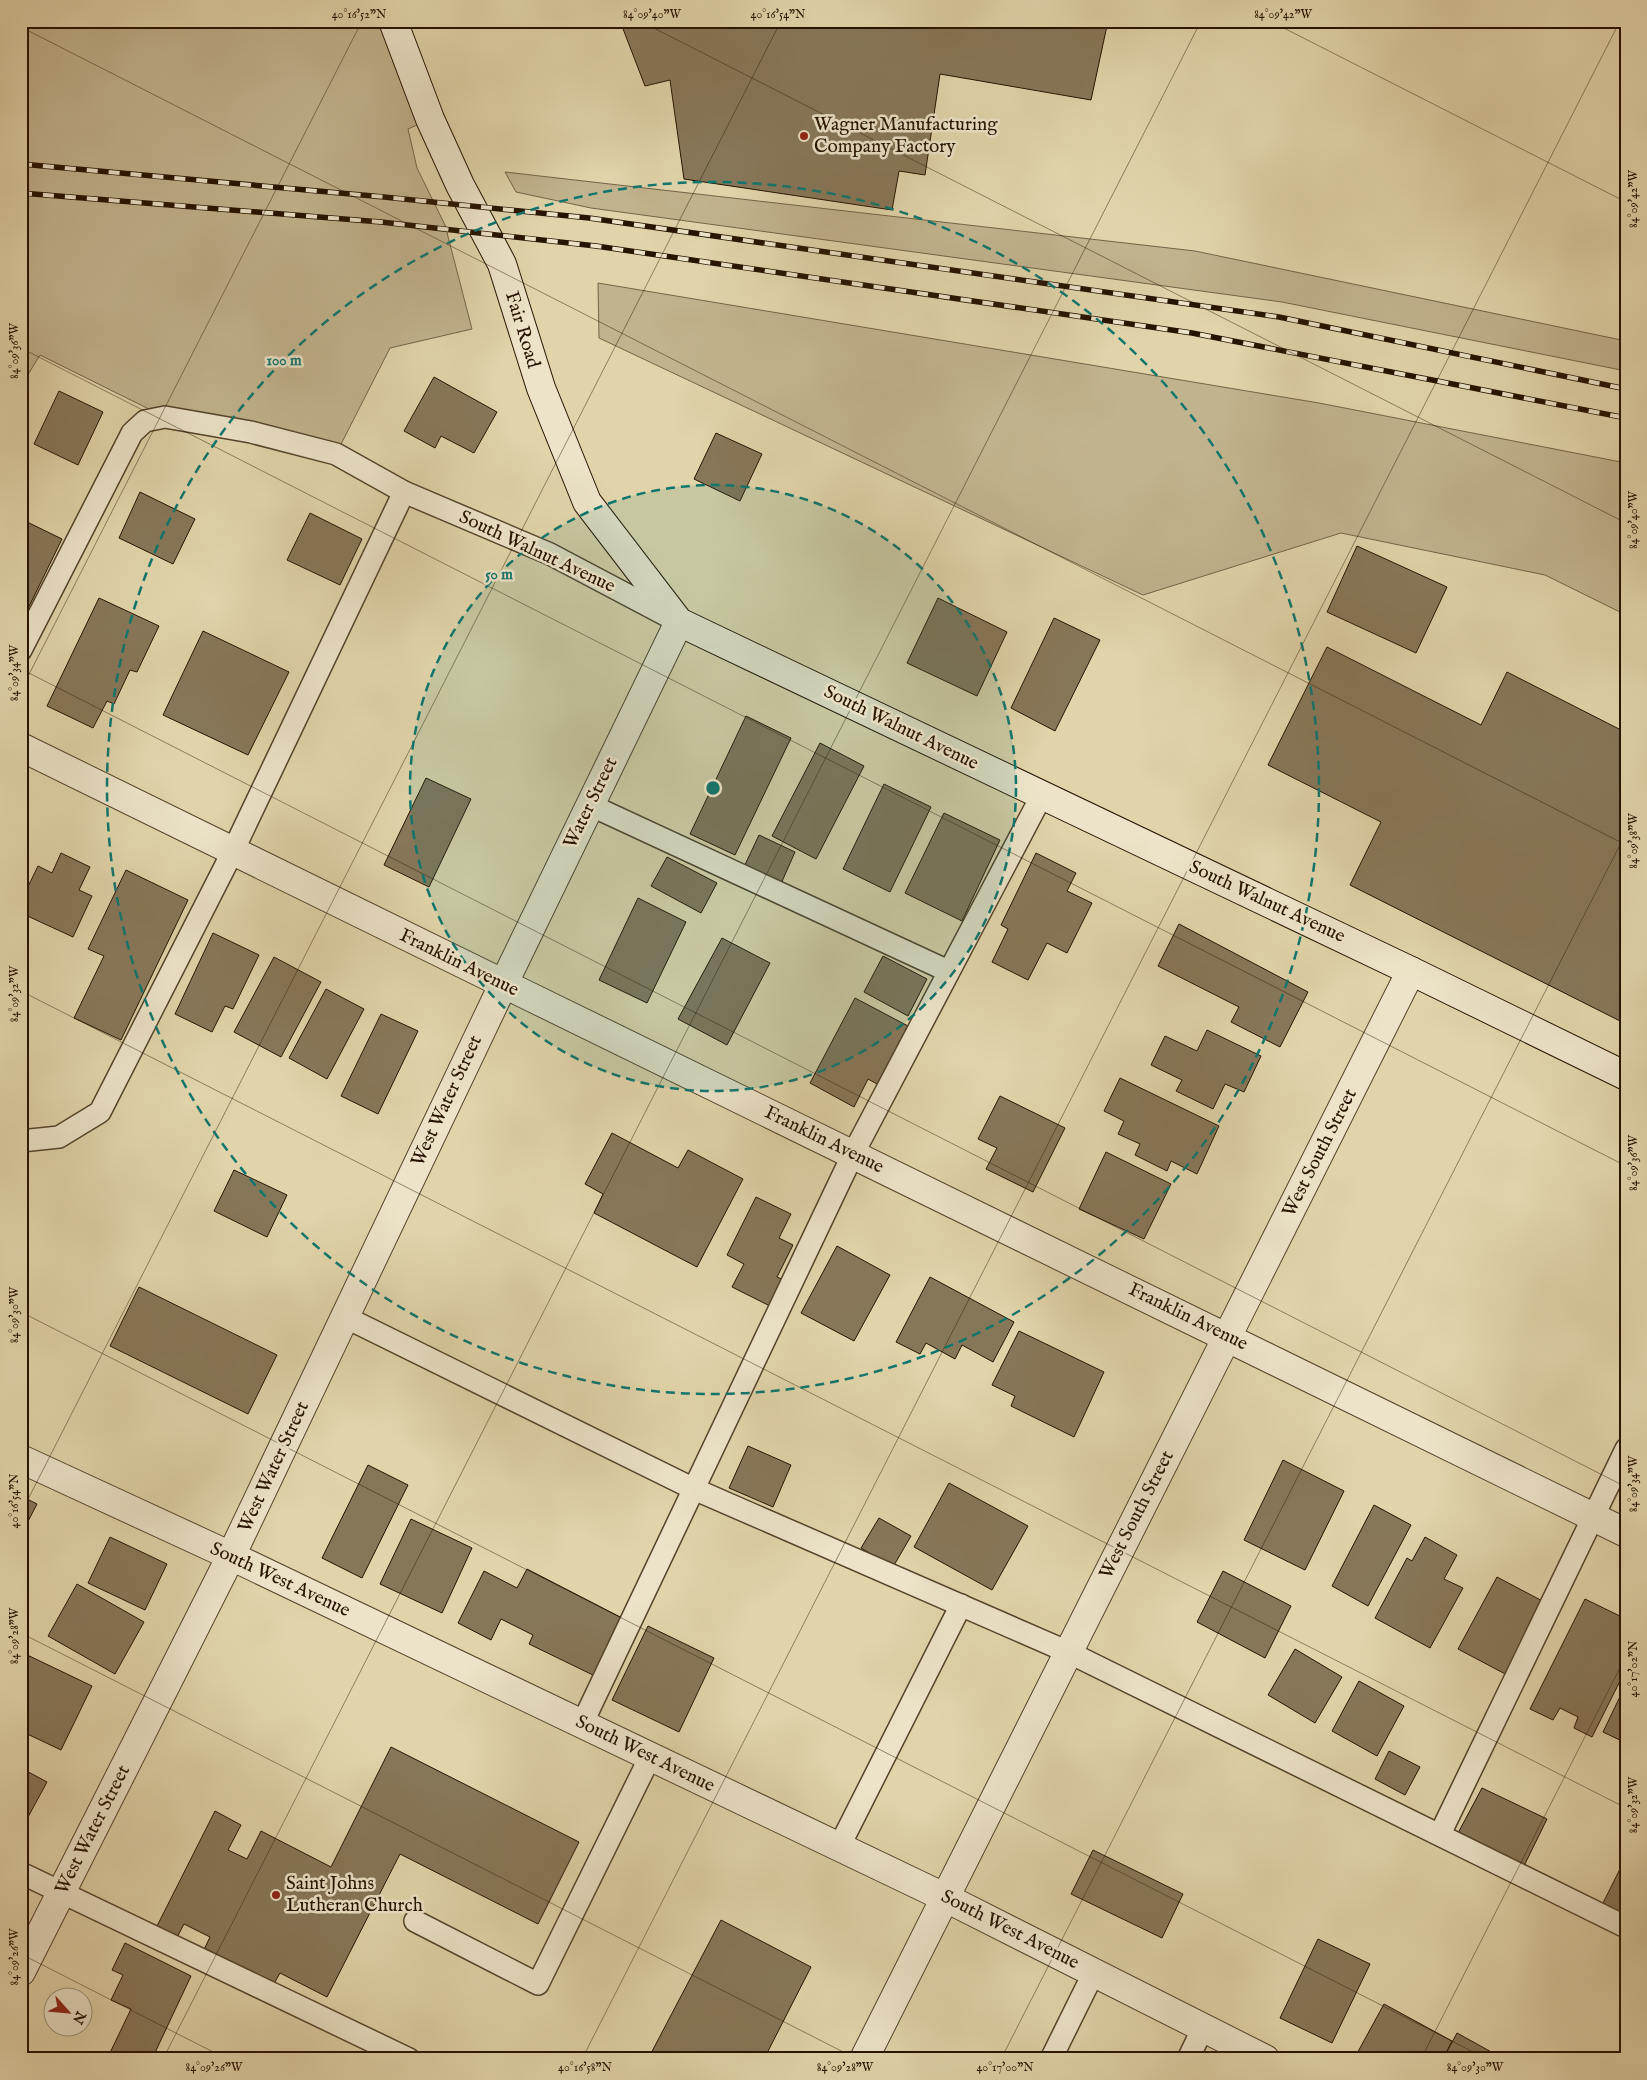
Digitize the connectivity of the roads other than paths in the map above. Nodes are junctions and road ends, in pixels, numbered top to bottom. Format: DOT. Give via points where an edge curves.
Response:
graph roads {
  1 [pos="393,21"];
  2 [pos="404,492"];
  3 [pos="679,622"];
  4 [pos="21,650"];
  5 [pos="21,747"];
  6 [pos="1042,795"];
  7 [pos="590,805"];
  8 [pos="233,851"];
  9 [pos="1411,971"];
  10 [pos="948,972"];
  11 [pos="503,984"];
  12 [pos="1626,1076"];
  13 [pos="21,1141"];
  14 [pos="854,1154"];
  15 [pos="345,1317"];
  16 [pos="1228,1336"];
  17 [pos="1626,1449"];
  18 [pos="21,1460"];
  19 [pos="694,1489"];
  20 [pos="1592,1516"];
  21 [pos="1626,1533"];
  22 [pos="232,1556"];
  23 [pos="961,1605"];
  24 [pos="1068,1652"];
  25 [pos="582,1724"];
  26 [pos="650,1757"];
  27 [pos="1440,1834"];
  28 [pos="839,1847"];
  29 [pos="21,1873"];
  30 [pos="62,1892"];
  31 [pos="944,1897"];
  32 [pos="415,1921"];
  33 [pos="1626,1926"];
  34 [pos="21,1972"];
  35 [pos="1094,1972"];
  36 [pos="1203,2028"];
  37 [pos="409,2059"];
  38 [pos="864,2059"];
  39 [pos="1051,2059"];
  40 [pos="1188,2059"];
  41 [pos="1265,2059"];
  1 -- 3 [label="street, Fair Road" via="460,185 502,264 540,388 587,502"];
  2 -- 3 [label="lane, South Walnut Avenue" via="550,554"];
  2 -- 4 [label="lane, South Walnut Avenue" via="336,454 251,432 165,417 145,421 132,433"];
  2 -- 8 [label="lane"];
  3 -- 6 [label="street, South Walnut Avenue"];
  3 -- 7 [label="street, Water Street"];
  5 -- 8 [label="street, Franklin Avenue"];
  6 -- 9 [label="street, South Walnut Avenue"];
  6 -- 10 [label="lane"];
  7 -- 10 [label="lane"];
  7 -- 11 [label="street, Water Street"];
  8 -- 11 [label="street, Franklin Avenue"];
  8 -- 13 [label="lane" via="100,1112 59,1138"];
  9 -- 12 [label="street, South Walnut Avenue"];
  9 -- 16 [label="street, West South Street"];
  10 -- 14 [label="lane"];
  11 -- 14 [label="street, Franklin Avenue"];
  11 -- 15 [label="street, West Water Street"];
  14 -- 16 [label="street, Franklin Avenue"];
  14 -- 19 [label="lane"];
  15 -- 19 [label="lane"];
  15 -- 22 [label="street, West Water Street"];
  16 -- 20 [label="street, Franklin Avenue"];
  16 -- 24 [label="street, West South Street"];
  17 -- 20 [label="lane"];
  18 -- 22 [label="street, South West Avenue"];
  19 -- 23 [label="lane"];
  19 -- 25 [label="lane"];
  20 -- 21 [label="street, Franklin Avenue"];
  20 -- 27 [label="lane"];
  22 -- 25 [label="street, South West Avenue"];
  22 -- 30 [label="street, West Water Street"];
  23 -- 24 [label="lane"];
  23 -- 28 [label="lane"];
  24 -- 27 [label="lane"];
  24 -- 31 [label="street, West South Street"];
  25 -- 26 [label="street, South West Avenue"];
  26 -- 28 [label="street, South West Avenue"];
  26 -- 32 [label="lane" via="538,1984"];
  27 -- 33 [label="lane"];
  28 -- 31 [label="street, South West Avenue"];
  29 -- 30 [label="lane"];
  30 -- 34 [label="street, West Water Street"];
  30 -- 37 [label="lane"];
  31 -- 35 [label="street, South West Avenue"];
  31 -- 38 [label="street, West South Street"];
  35 -- 36 [label="street, South West Avenue"];
  35 -- 39 [label="lane"];
  36 -- 40 [label="lane"];
  36 -- 41 [label="street, South West Avenue"];
}
